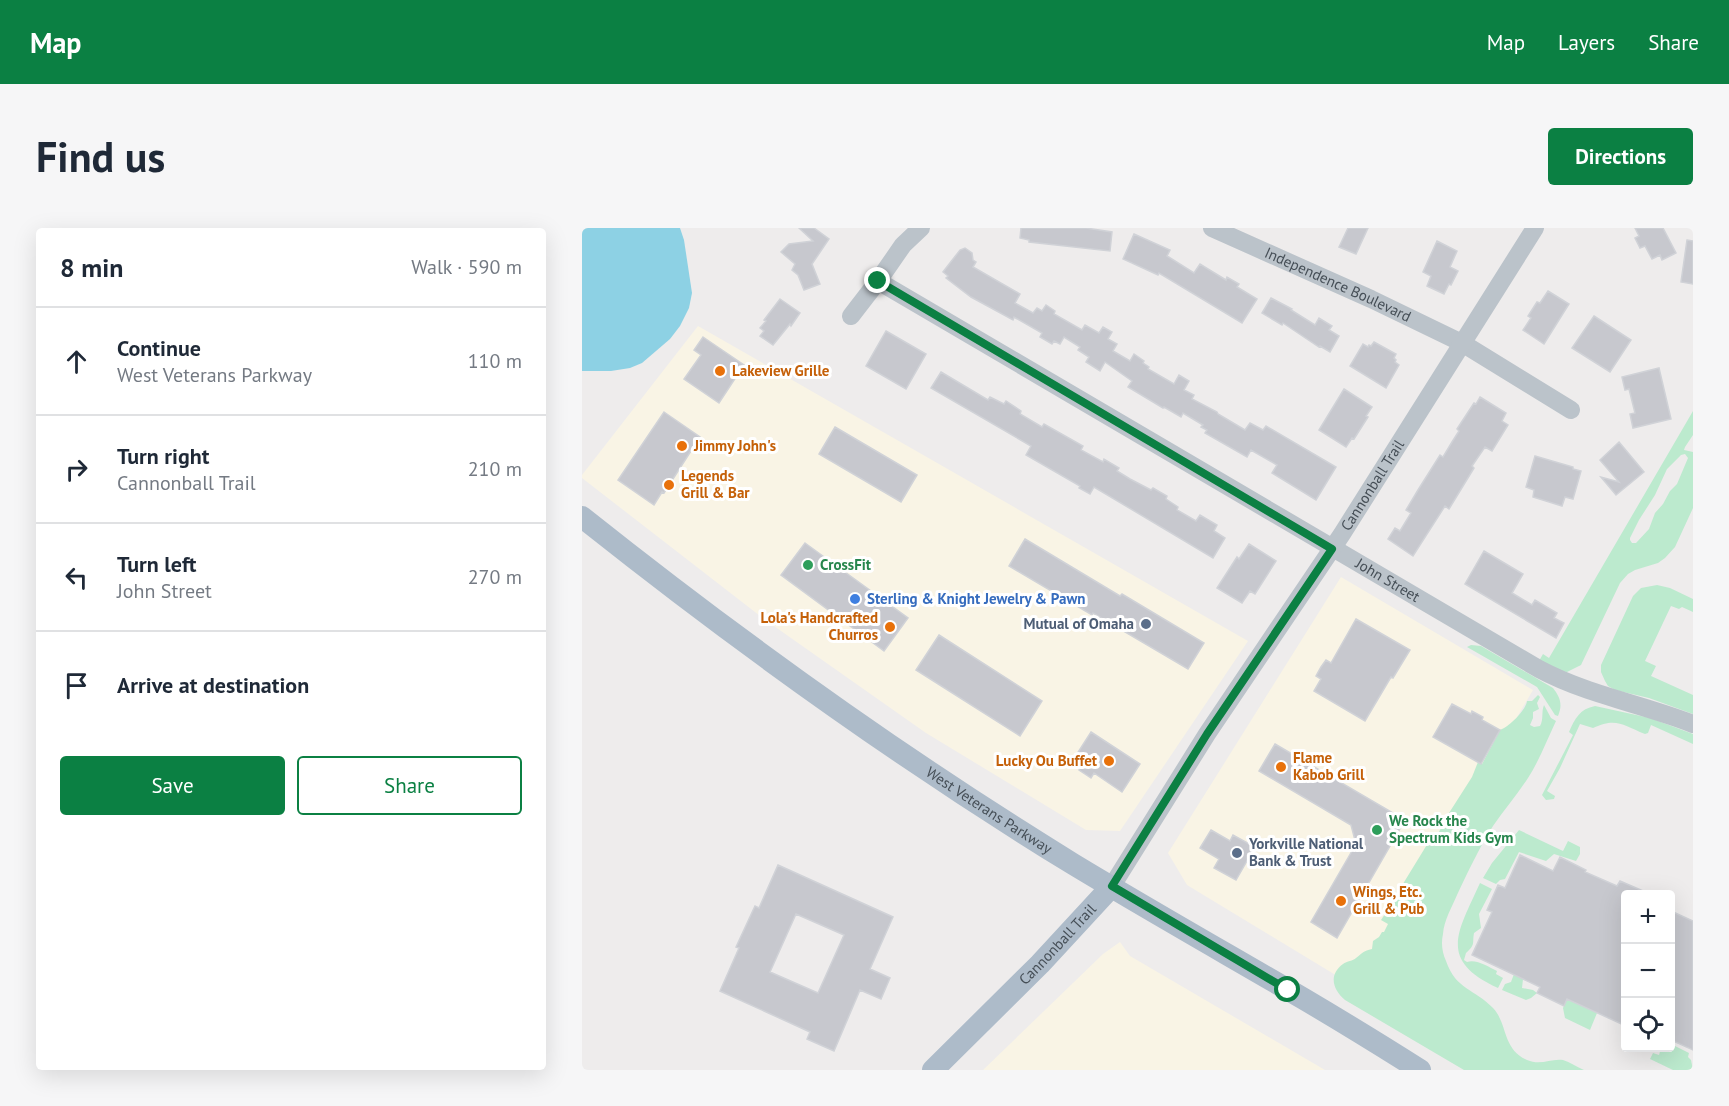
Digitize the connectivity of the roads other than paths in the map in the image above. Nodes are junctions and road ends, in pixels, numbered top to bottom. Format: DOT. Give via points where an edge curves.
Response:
graph roads {
  1 [pos="921,228"];
  2 [pos="1212,228"];
  3 [pos="1535,228"];
  4 [pos="878,281"];
  5 [pos="851,316"];
  6 [pos="1462,343"];
  7 [pos="1572,410"];
  8 [pos="582,517"];
  9 [pos="1332,549"];
  10 [pos="1693,724"];
  11 [pos="1112,886"];
  12 [pos="933,1070"];
  13 [pos="1420,1070"];
  1 -- 4 [label="street" via="903,245"];
  2 -- 6 [label="street, Independence Boulevard"];
  3 -- 6 [label="street, Cannonball Trail"];
  4 -- 5 [label="street"];
  4 -- 9 [label="street, John Street"];
  6 -- 7 [label="street, Independence Boulevard"];
  6 -- 9 [label="street, Cannonball Trail"];
  8 -- 11 [label="main road, West Veterans Parkway" via="819,697"];
  9 -- 10 [label="street, John Street" via="1563,682"];
  9 -- 11 [label="street, Cannonball Trail" via="1207,734"];
  11 -- 12 [label="main road, Cannonball Trail"];
  11 -- 13 [label="main road, West Veterans Parkway"];
}
